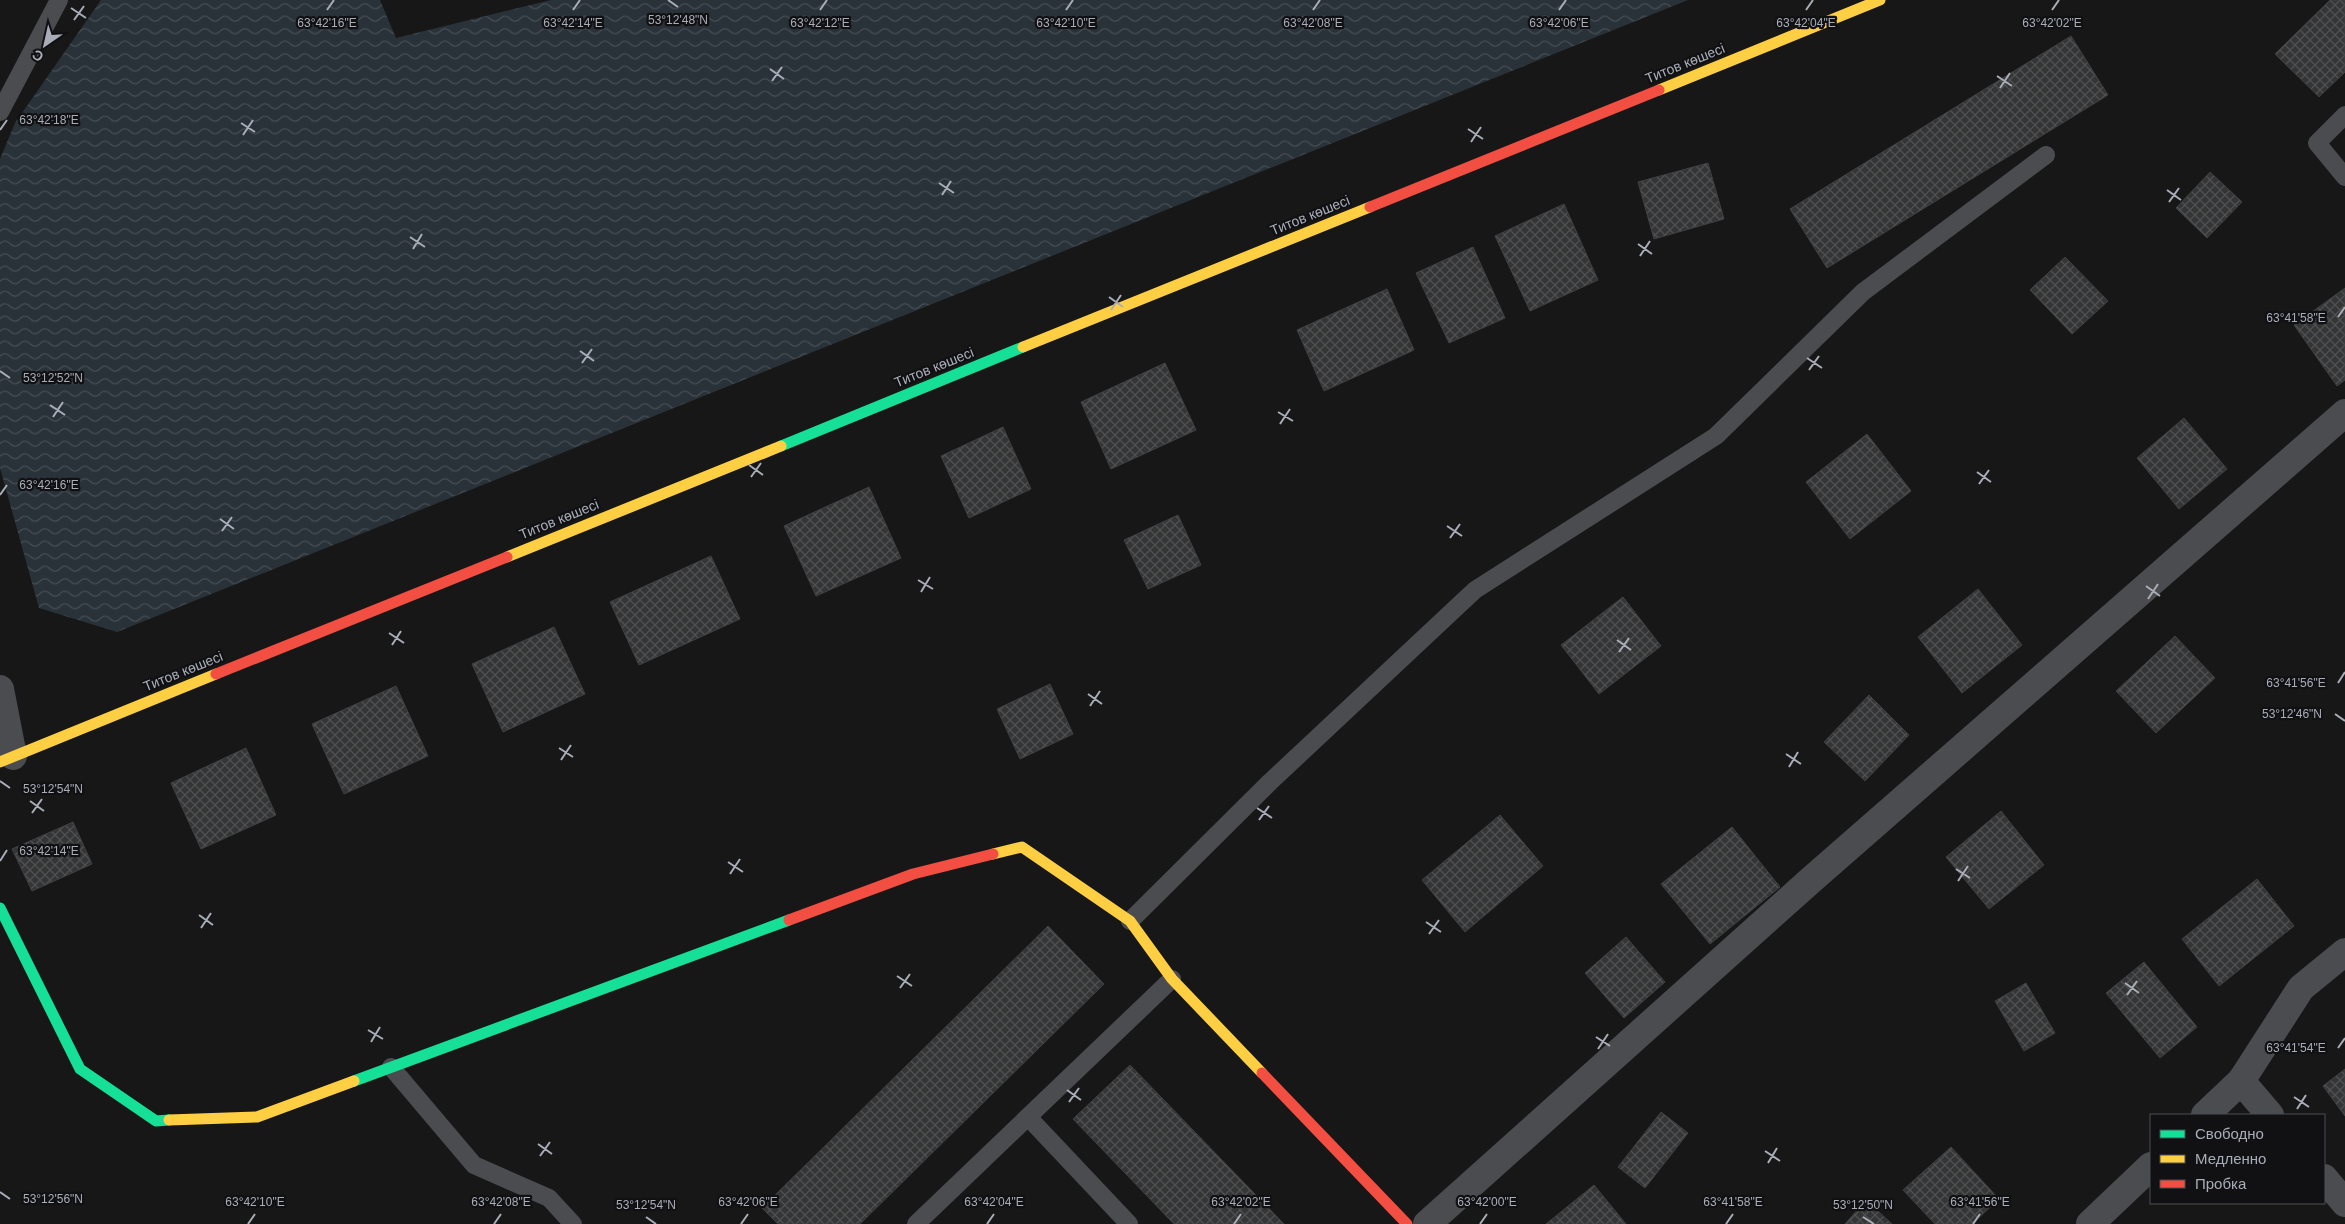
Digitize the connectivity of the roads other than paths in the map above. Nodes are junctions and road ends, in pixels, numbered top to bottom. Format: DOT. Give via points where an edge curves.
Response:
graph roads {
  1 [pos="59,0"];
  2 [pos="1880,0"];
  3 [pos="0,112"];
  4 [pos="2345,115"];
  5 [pos="2046,155"];
  6 [pos="2345,177"];
  7 [pos="2345,413"];
  8 [pos="0,689"];
  9 [pos="6,759"];
  10 [pos="0,908"];
  11 [pos="1130,921"];
  12 [pos="2345,952"];
  13 [pos="1172,979"];
  14 [pos="391,1068"];
  15 [pos="2241,1081"];
  16 [pos="2206,1114"];
  17 [pos="2269,1114"];
  18 [pos="1028,1117"];
  19 [pos="2150,1167"];
  20 [pos="2325,1179"];
  21 [pos="2345,1203"];
  22 [pos="573,1224"];
  23 [pos="916,1224"];
  24 [pos="1130,1224"];
  25 [pos="1407,1224"];
  26 [pos="1427,1224"];
  27 [pos="2090,1224"];
  1 -- 3 [label="lane"];
  2 -- 9 [label="street, Титов көшесі"];
  4 -- 6 [label="lane" via="2317,144"];
  5 -- 11 [label="lane" via="1863,292 1716,436 1475,590 1270,782"];
  7 -- 26 [label="street" via="1811,880"];
  8 -- 9 [label="street"];
  10 -- 14 [label="street" via="80,1068 156,1121 258,1117"];
  11 -- 13 [label="street"];
  11 -- 14 [label="street" via="1022,847 913,874"];
  12 -- 15 [label="street" via="2300,988"];
  13 -- 18 [label="lane"];
  13 -- 25 [label="street"];
  14 -- 22 [label="lane" via="474,1165 549,1198"];
  15 -- 16 [label="street"];
  15 -- 17 [label="street"];
  18 -- 23 [label="lane"];
  18 -- 24 [label="lane"];
  19 -- 27 [label="street"];
  20 -- 21 [label="street"];
}
